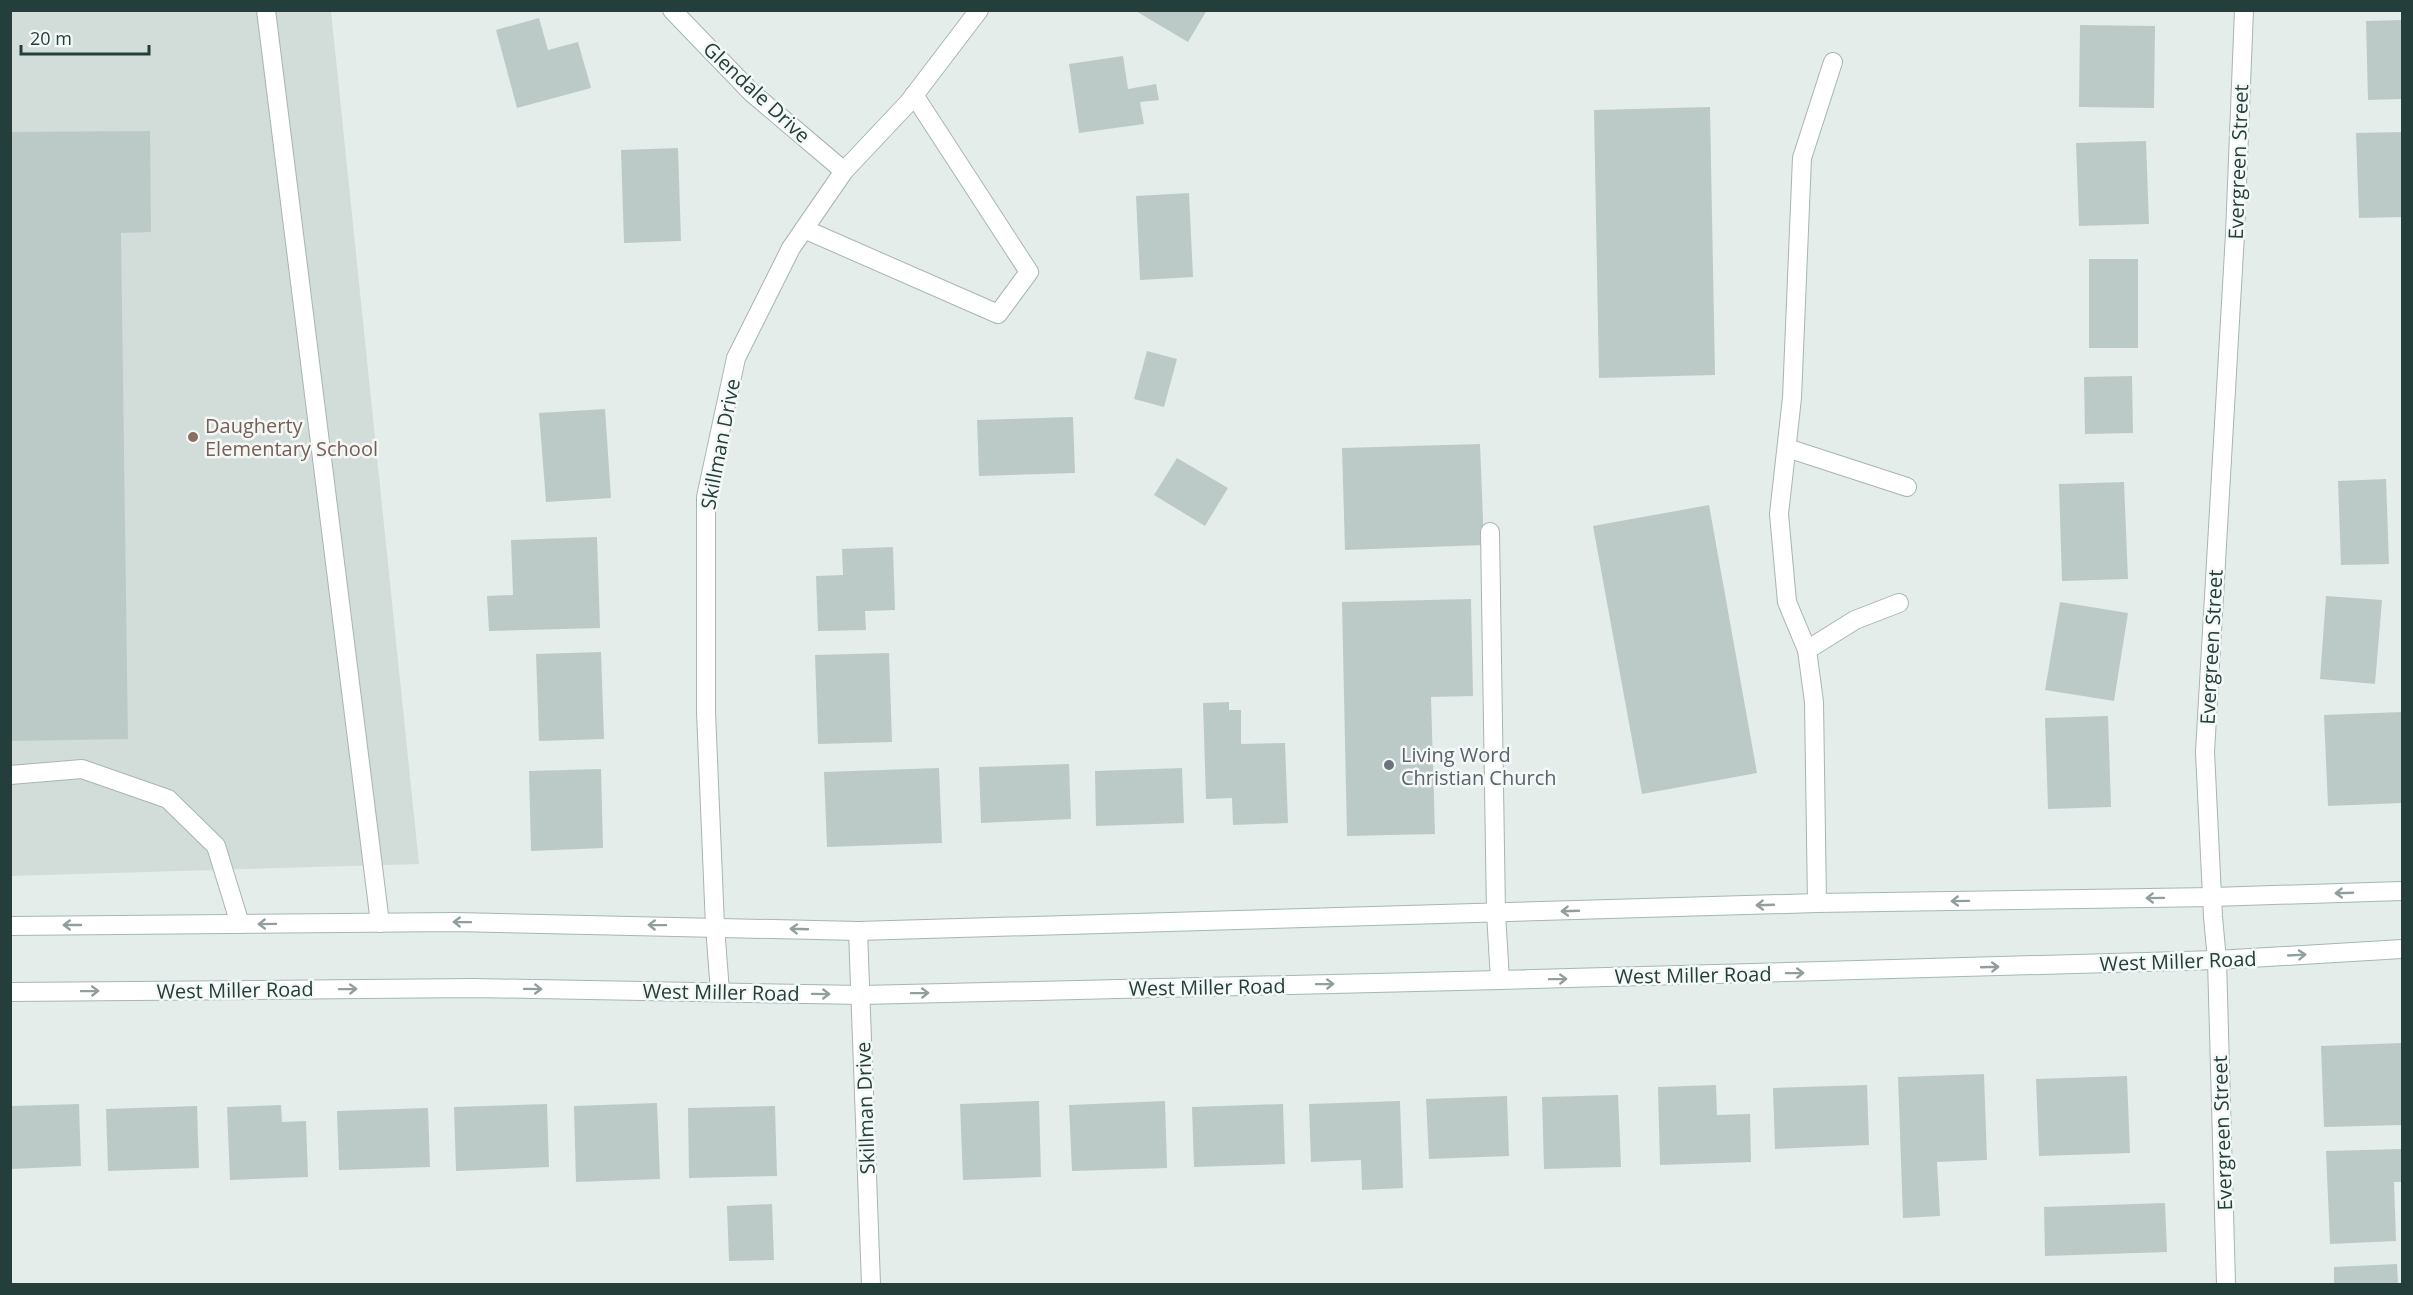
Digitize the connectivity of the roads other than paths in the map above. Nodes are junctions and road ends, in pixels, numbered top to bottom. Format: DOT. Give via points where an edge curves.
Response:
graph roads {
  1 [pos="266,10"];
  2 [pos="672,10"];
  3 [pos="979,10"];
  4 [pos="2244,10"];
  5 [pos="1833,62"];
  6 [pos="914,95"];
  7 [pos="844,171"];
  8 [pos="804,229"];
  9 [pos="1787,448"];
  10 [pos="1907,487"];
  11 [pos="1490,532"];
  12 [pos="1899,603"];
  13 [pos="1808,650"];
  14 [pos="10,775"];
  15 [pos="2403,891"];
  16 [pos="2213,897"];
  17 [pos="1818,903"];
  18 [pos="1496,913"];
  19 [pos="380,923"];
  20 [pos="240,924"];
  21 [pos="10,926"];
  22 [pos="715,926"];
  23 [pos="858,931"];
  24 [pos="2403,949"];
  25 [pos="2217,960"];
  26 [pos="1500,980"];
  27 [pos="10,992"];
  28 [pos="720,992"];
  29 [pos="862,995"];
  30 [pos="871,1284"];
  31 [pos="2226,1284"];
  1 -- 19 [label="main road"];
  2 -- 7 [label="main road, Glendale Drive" via="752,93"];
  3 -- 6 [label="main road, Skillman Drive"];
  4 -- 16 [label="main road, Evergreen Street" via="2205,752"];
  5 -- 9 [label="main road" via="1802,158"];
  6 -- 7 [label="main road, Skillman Drive"];
  6 -- 8 [label="main road" via="1029,272 998,314"];
  7 -- 8 [label="main road, Skillman Drive"];
  8 -- 22 [label="main road, Skillman Drive" via="736,358 706,497 706,712"];
  9 -- 10 [label="main road"];
  9 -- 13 [label="main road" via="1779,514 1787,602"];
  11 -- 18 [label="main road"];
  12 -- 13 [label="main road" via="1855,620"];
  13 -- 17 [label="main road" via="1814,702"];
  14 -- 20 [label="main road" via="82,768 168,799 216,846"];
  15 -- 16 [label="main road, one-way"];
  16 -- 17 [label="main road, one-way"];
  16 -- 25 [label="main road, Evergreen Street"];
  17 -- 18 [label="main road, one-way"];
  18 -- 23 [label="main road"];
  18 -- 26 [label="main road"];
  19 -- 20 [label="main road, one-way"];
  22 -- 19 [label="main road, one-way"];
  20 -- 21 [label="main road, one-way"];
  23 -- 22 [label="main road, one-way"];
  22 -- 28 [label="main road, Skillman Drive"];
  23 -- 29 [label="main road, Skillman Drive"];
  25 -- 24 [label="main road, West Miller Road, one-way"];
  26 -- 25 [label="main road, West Miller Road, one-way"];
  25 -- 31 [label="main road, Evergreen Street"];
  29 -- 26 [label="main road, West Miller Road, one-way"];
  27 -- 28 [label="main road, West Miller Road, one-way" via="474,988"];
  28 -- 29 [label="main road, West Miller Road, one-way"];
  29 -- 30 [label="main road, Skillman Drive"];
}
